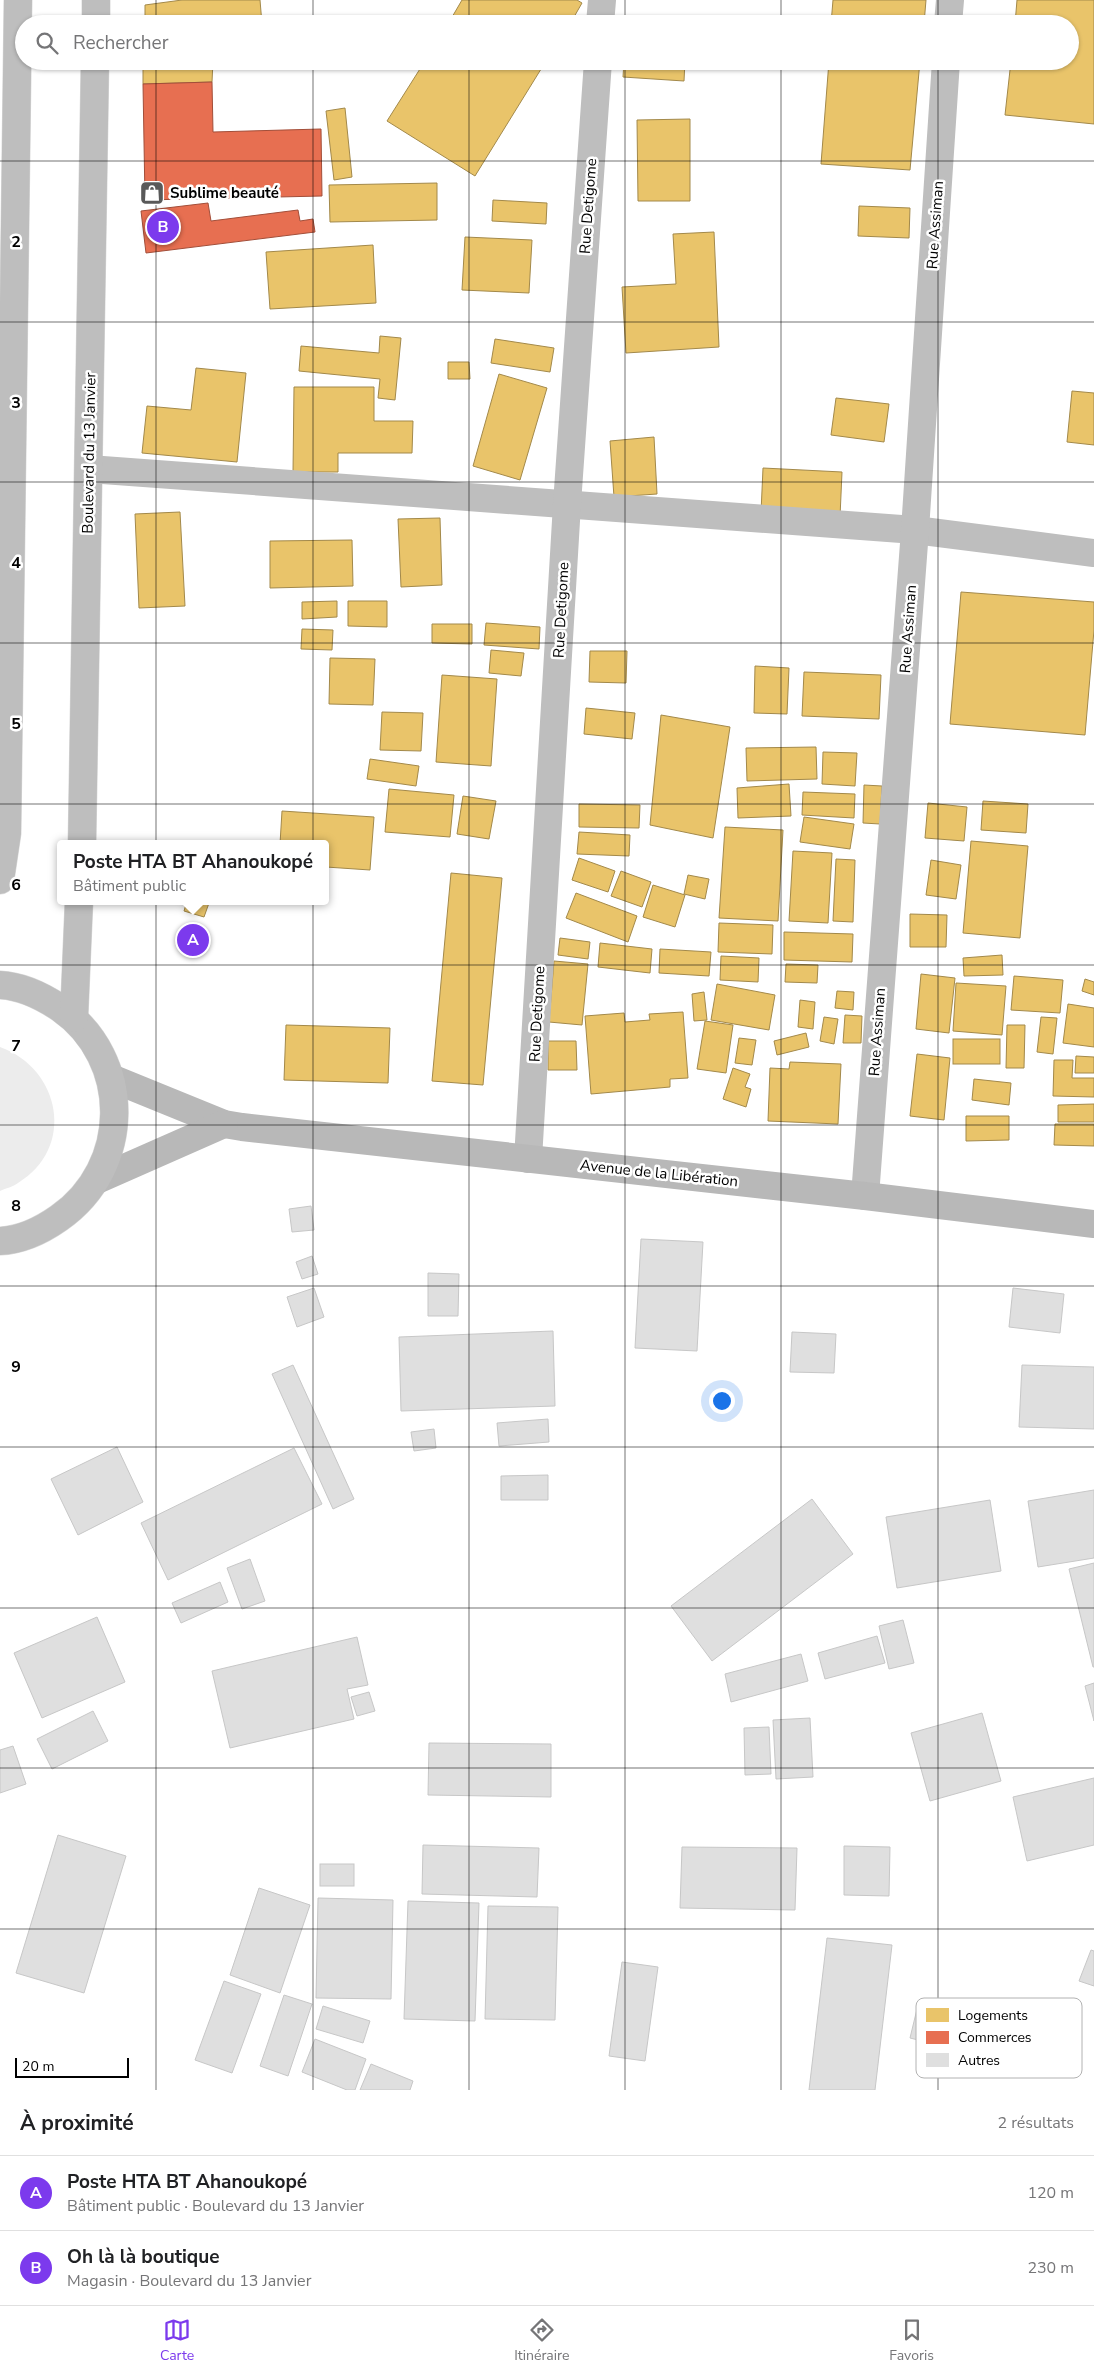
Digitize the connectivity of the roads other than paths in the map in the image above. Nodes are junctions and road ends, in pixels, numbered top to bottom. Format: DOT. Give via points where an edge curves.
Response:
graph roads {
  1 [pos="18,0"];
  2 [pos="96,0"];
  3 [pos="602,0"];
  4 [pos="950,0"];
  5 [pos="18,15"];
  6 [pos="96,15"];
  7 [pos="601,15"];
  8 [pos="949,15"];
  9 [pos="17,70"];
  10 [pos="96,70"];
  11 [pos="597,70"];
  12 [pos="945,70"];
  13 [pos="89,469"];
  14 [pos="567,504"];
  15 [pos="915,530"];
  16 [pos="1094,553"];
  17 [pos="82,840"];
  18 [pos="0,880"];
  19 [pos="79,905"];
  20 [pos="0,985"];
  21 [pos="74,1018"];
  22 [pos="111,1078"];
  23 [pos="224,1124"];
  24 [pos="528,1159"];
  25 [pos="97,1180"];
  26 [pos="865,1196"];
  27 [pos="1094,1224"];
  28 [pos="0,1241"];
  1 -- 5 [label="main road"];
  2 -- 6 [label="main road"];
  3 -- 7 [label="main road"];
  4 -- 8 [label="main road"];
  9 -- 18 [label="main road" via="7,833"];
  10 -- 13 [label="main road, Boulevard du 13 Janvier"];
  11 -- 14 [label="main road, Rue Detigome"];
  12 -- 15 [label="main road, Rue Assiman"];
  13 -- 14 [label="main road"];
  13 -- 17 [label="main road, Boulevard du 13 Janvier"];
  14 -- 15 [label="main road"];
  14 -- 24 [label="main road, Rue Detigome"];
  15 -- 16 [label="main road"];
  15 -- 26 [label="main road, Rue Assiman"];
  19 -- 21 [label="main road"];
  20 -- 21 [label="main road" via="45,998"];
  21 -- 22 [label="main road" via="97,1046"];
  22 -- 23 [label="main road"];
  22 -- 25 [label="main road" via="116,1113 110,1147"];
  23 -- 24 [label="main road, Avenue de la Libération"];
  23 -- 25 [label="main road"];
  24 -- 26 [label="main road, Avenue de la Libération"];
  25 -- 28 [label="main road" via="74,1208 45,1228"];
  26 -- 27 [label="main road, Avenue de la Libération"];
}
